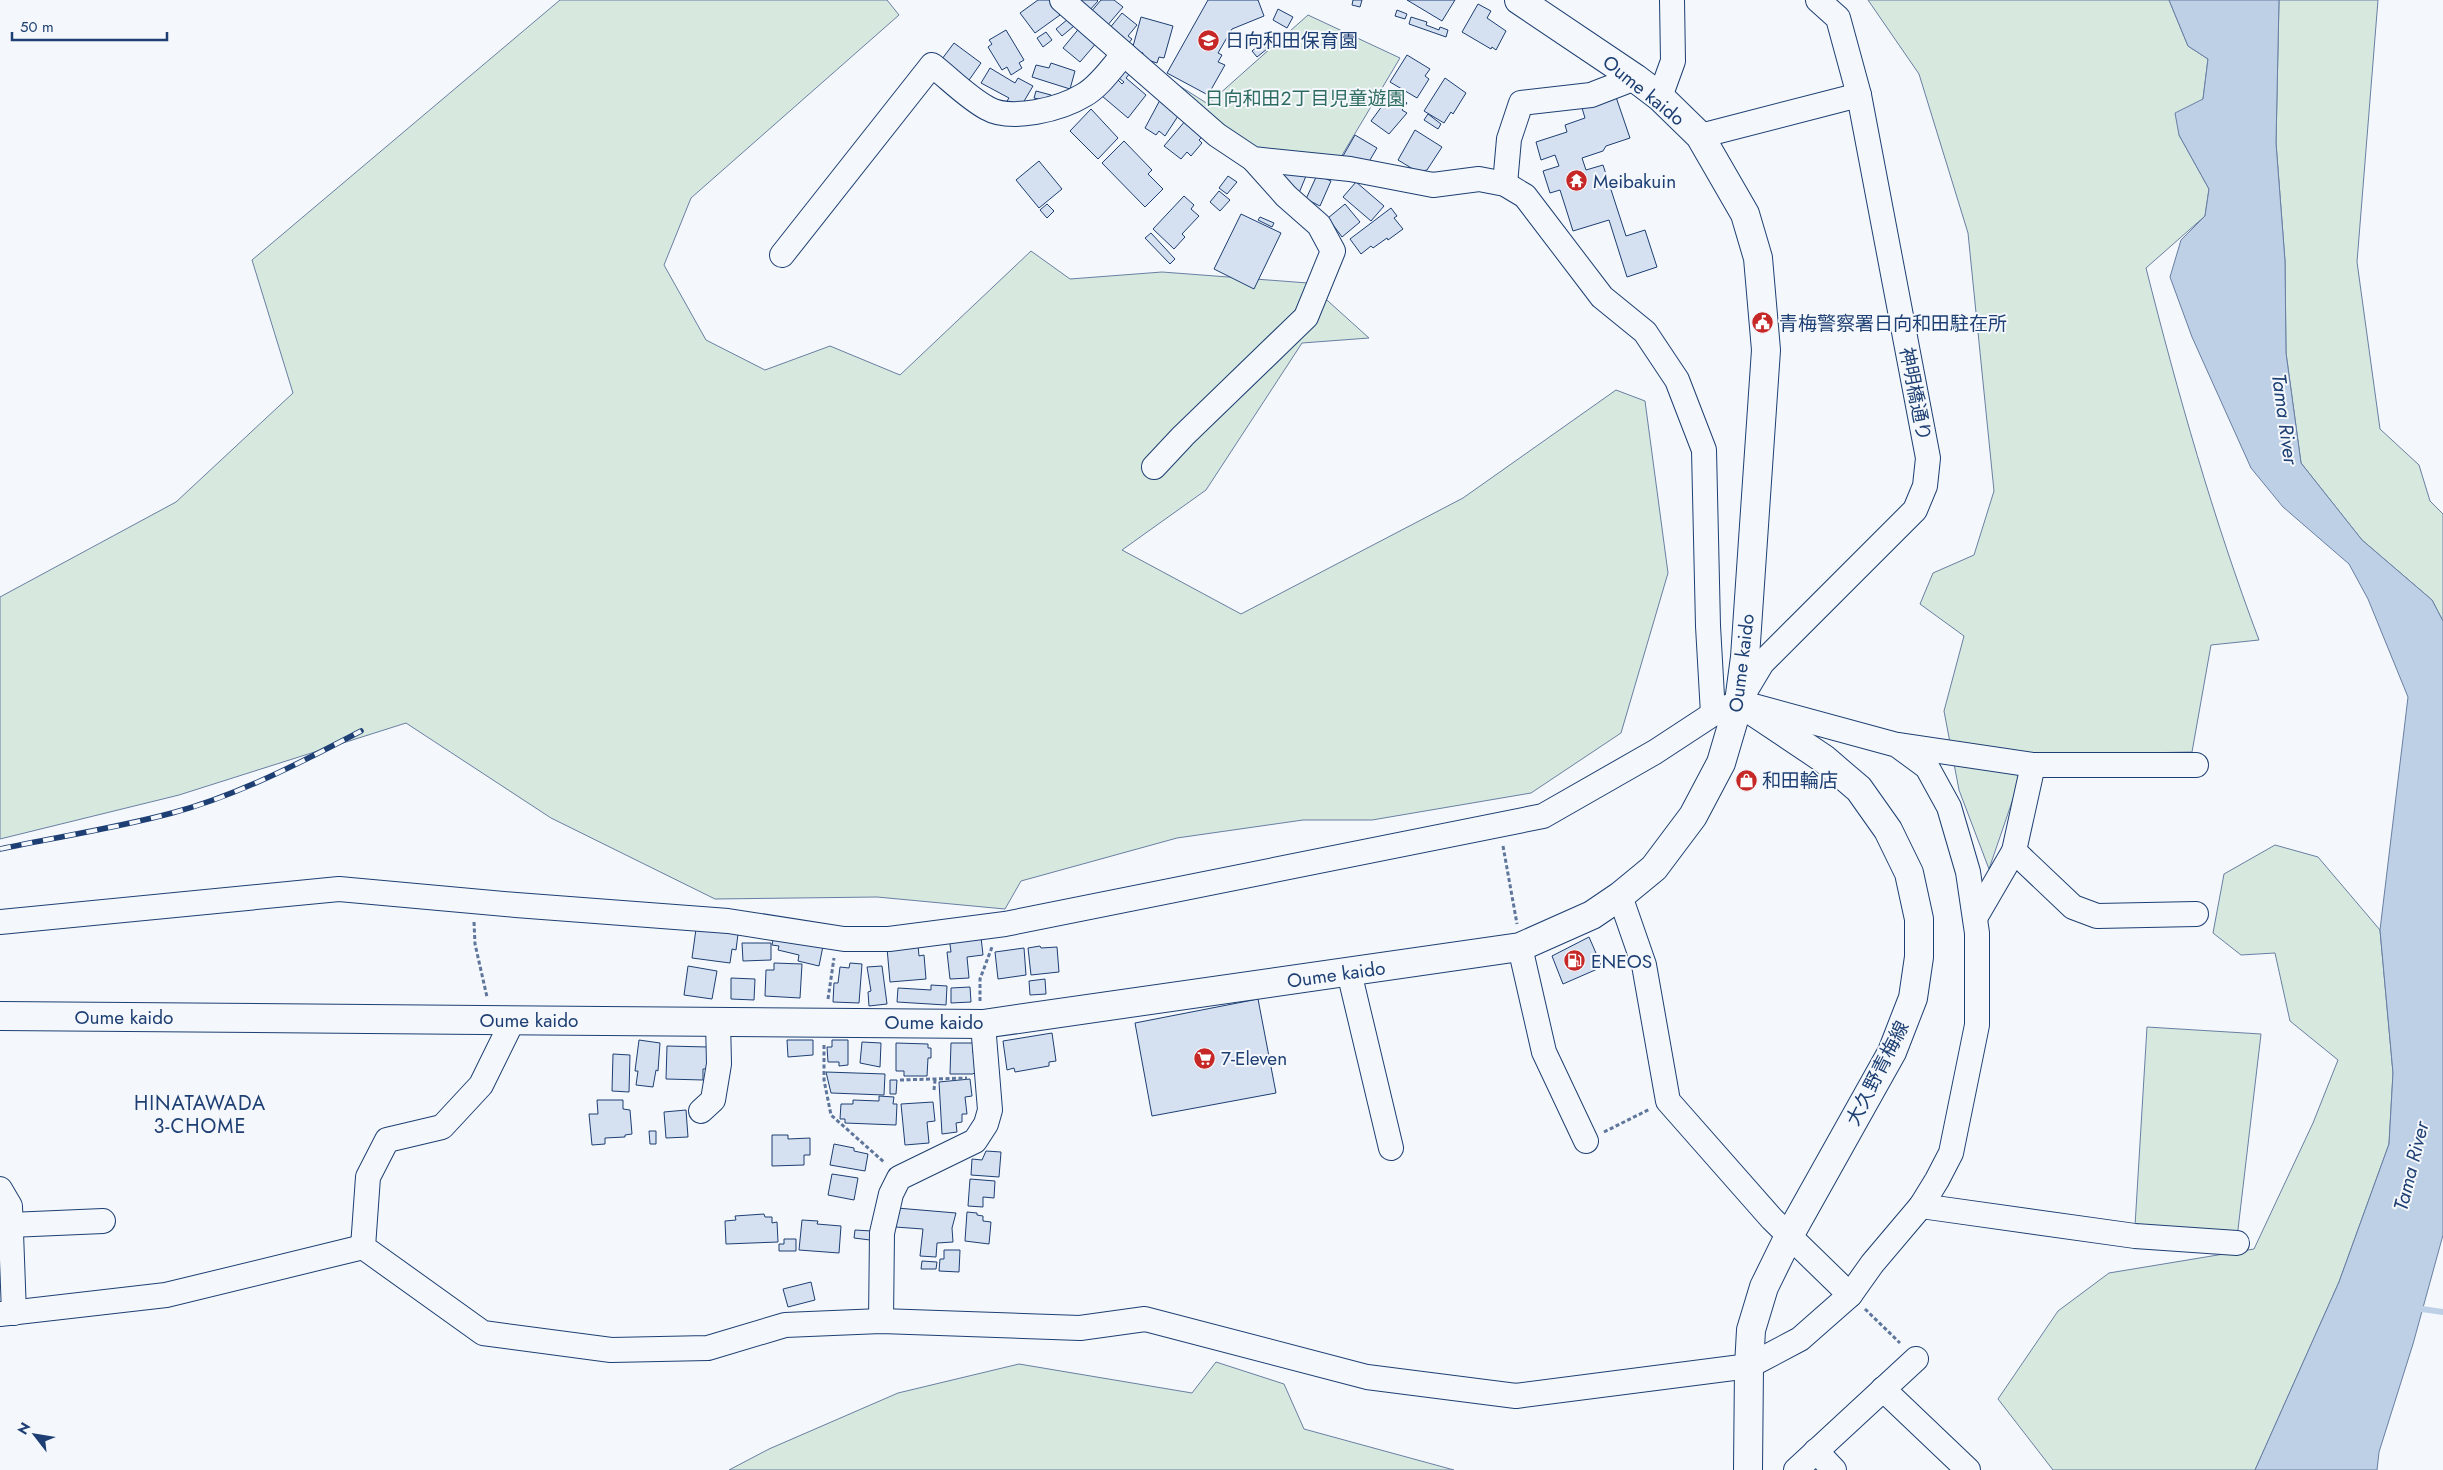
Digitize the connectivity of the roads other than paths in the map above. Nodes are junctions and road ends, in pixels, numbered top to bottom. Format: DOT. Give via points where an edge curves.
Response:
graph roads {
  1 [pos="1062,0"];
  2 [pos="1519,0"];
  3 [pos="1672,0"];
  4 [pos="1818,0"];
  5 [pos="1124,54"];
  6 [pos="1635,78"];
  7 [pos="1859,95"];
  8 [pos="1660,97"];
  9 [pos="1700,136"];
  10 [pos="1253,160"];
  11 [pos="1505,184"];
  12 [pos="782,255"];
  13 [pos="1154,467"];
  14 [pos="1739,702"];
  15 [pos="1713,714"];
  16 [pos="1897,745"];
  17 [pos="2033,765"];
  18 [pos="2196,765"];
  19 [pos="2014,851"];
  20 [pos="1620,896"];
  21 [pos="2196,914"];
  22 [pos="1974,918"];
  23 [pos="0,922"];
  24 [pos="1520,946"];
  25 [pos="1349,972"];
  26 [pos="0,1016"];
  27 [pos="502,1020"];
  28 [pos="718,1021"];
  29 [pos="983,1024"];
  30 [pos="701,1112"];
  31 [pos="1586,1141"];
  32 [pos="1391,1148"];
  33 [pos="0,1189"];
  34 [pos="1921,1206"];
  35 [pos="103,1221"];
  36 [pos="10,1225"];
  37 [pos="1789,1236"];
  38 [pos="2237,1243"];
  39 [pos="362,1248"];
  40 [pos="1850,1295"];
  41 [pos="7,1313"];
  42 [pos="881,1322"];
  43 [pos="1916,1359"];
  44 [pos="1749,1366"];
  45 [pos="1883,1389"];
  46 [pos="1816,1451"];
  47 [pos="1748,1470"];
  48 [pos="1796,1470"];
  49 [pos="1834,1470"];
  50 [pos="1968,1470"];
  1 -- 5 [label="street"];
  2 -- 6 [label="main road, Oume kaido"];
  3 -- 8 [label="street" via="1673,61"];
  4 -- 7 [label="street, 神明橋通り" via="1838,18"];
  5 -- 10 [label="street" via="1217,135"];
  5 -- 12 [label="street" via="1084,95 1060,106 1018,113 998,113 987,108 932,65"];
  6 -- 8 [label="main road, Oume kaido"];
  6 -- 11 [label="street" via="1591,95 1521,103 1509,139"];
  7 -- 9 [label="street"];
  7 -- 14 [label="street, 神明橋通り" via="1928,458 1925,486 1915,510 1762,663"];
  8 -- 9 [label="main road, Oume kaido"];
  9 -- 14 [label="main road, Oume kaido" via="1745,214 1758,258 1763,306 1766,350"];
  10 -- 11 [label="street" via="1350,169 1433,185 1479,179"];
  10 -- 13 [label="street" via="1319,225 1333,251 1306,318"];
  11 -- 15 [label="street" via="1525,196 1602,297 1645,332 1677,380 1704,450"];
  14 -- 15 [label="street"];
  14 -- 16 [label="street"];
  14 -- 20 [label="main road, Oume kaido" via="1722,763 1693,816 1654,868"];
  14 -- 37 [label="main road, 大久野青梅線" via="1824,758 1859,789 1888,830 1909,873 1919,919 1919,958 1913,998 1892,1052"];
  15 -- 23 [label="street" via="1655,752 1543,816 1005,924 889,939 836,938 728,921 339,889"];
  16 -- 17 [label="street"];
  16 -- 22 [label="street" via="1927,767 1949,807 1968,872"];
  17 -- 18 [label="street"];
  17 -- 19 [label="street"];
  19 -- 21 [label="street" via="2073,906 2097,916"];
  19 -- 22 [label="street"];
  20 -- 24 [label="main road, Oume kaido" via="1592,916"];
  20 -- 37 [label="street" via="1644,965 1668,1101"];
  22 -- 34 [label="street" via="1977,933 1977,1025 1951,1153"];
  24 -- 25 [label="main road, Oume kaido"];
  24 -- 31 [label="street" via="1544,1052"];
  25 -- 29 [label="main road, Oume kaido"];
  25 -- 32 [label="street"];
  26 -- 27 [label="main road, Oume kaido"];
  27 -- 28 [label="main road, Oume kaido"];
  27 -- 39 [label="street" via="481,1085 442,1127 388,1140 368,1177"];
  28 -- 29 [label="main road, Oume kaido"];
  28 -- 30 [label="street" via="718,1064 713,1100"];
  29 -- 42 [label="street" via="990,1110 986,1124 975,1141 899,1178 891,1194 882,1233"];
  33 -- 36 [label="street" via="10,1206"];
  34 -- 38 [label="street" via="2135,1236"];
  34 -- 40 [label="street"];
  35 -- 36 [label="street"];
  36 -- 41 [label="street"];
  37 -- 40 [label="street"];
  37 -- 44 [label="main road, 大久野青梅線" via="1764,1287 1751,1330"];
  39 -- 41 [label="street" via="166,1295"];
  39 -- 42 [label="street" via="483,1333 611,1350 708,1348 786,1325"];
  40 -- 44 [label="street" via="1800,1339"];
  42 -- 44 [label="street" via="1080,1328 1145,1319 1367,1378 1516,1396"];
  43 -- 45 [label="street"];
  44 -- 47 [label="main road, 大久野青梅線"];
  45 -- 46 [label="street"];
  45 -- 50 [label="street"];
  46 -- 48 [label="street"];
  46 -- 49 [label="street"];
}
